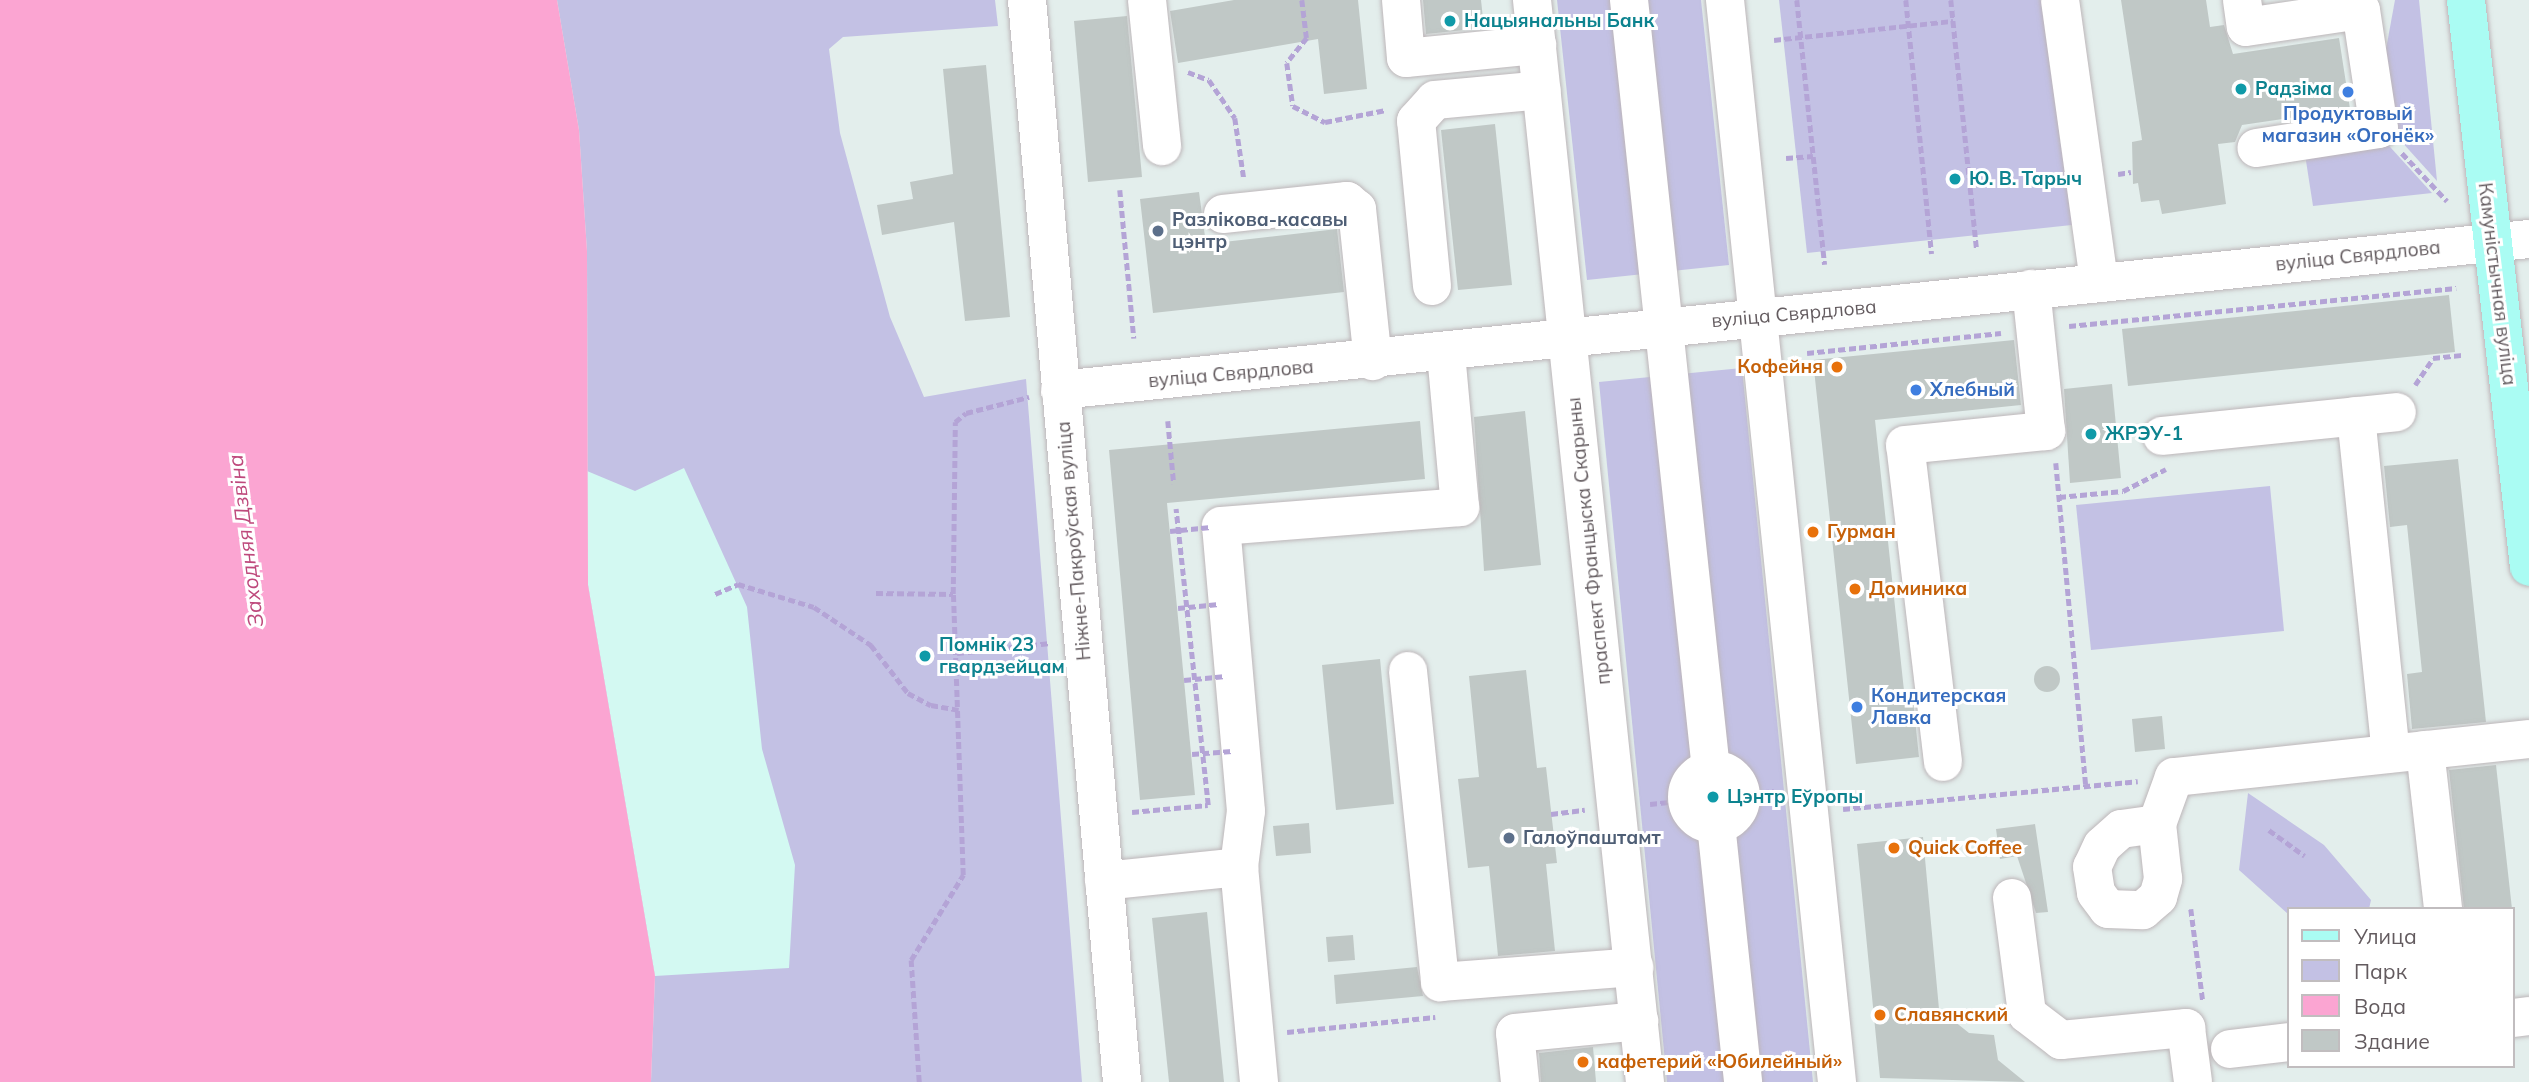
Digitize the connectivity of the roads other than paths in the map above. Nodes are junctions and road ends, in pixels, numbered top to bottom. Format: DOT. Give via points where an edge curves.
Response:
graph roads {
  1 [pos="1027,0"];
  2 [pos="1147,0"];
  3 [pos="1401,0"];
  4 [pos="1532,0"];
  5 [pos="1629,0"];
  6 [pos="1725,0"];
  7 [pos="2060,0"];
  8 [pos="2242,0"];
  9 [pos="2466,0"];
  10 [pos="1537,45"];
  11 [pos="1542,90"];
  12 [pos="1161,146"];
  13 [pos="2256,148"];
  14 [pos="1235,213"];
  15 [pos="2529,239"];
  16 [pos="2492,243"];
  17 [pos="2099,282"];
  18 [pos="1432,286"];
  19 [pos="2031,289"];
  20 [pos="1760,317"];
  21 [pos="1663,327"];
  22 [pos="1567,339"];
  23 [pos="1446,354"];
  24 [pos="1373,360"];
  25 [pos="1060,390"];
  26 [pos="2397,412"];
  27 [pos="2356,416"];
  28 [pos="2522,435"];
  29 [pos="2162,436"];
  30 [pos="2529,567"];
  31 [pos="1408,671"];
  32 [pos="2529,739"];
  33 [pos="2408,751"];
  34 [pos="1943,762"];
  35 [pos="2157,824"];
  36 [pos="1239,867"];
  37 [pos="1104,881"];
  38 [pos="2012,898"];
  39 [pos="2443,907"];
  40 [pos="1634,967"];
  41 [pos="1639,1021"];
  42 [pos="2288,1042"];
  43 [pos="2230,1049"];
  44 [pos="1122,1082"];
  45 [pos="1259,1082"];
  46 [pos="1520,1082"];
  47 [pos="1645,1082"];
  48 [pos="1743,1082"];
  49 [pos="1837,1082"];
  50 [pos="2193,1082"];
  1 -- 25 [label="street, Ніжне-Пакроўская вуліца"];
  2 -- 12 [label="street"];
  3 -- 10 [label="street" via="1406,58"];
  4 -- 10 [label="street, праспект Францыска Скарыны"];
  5 -- 21 [label="street"];
  6 -- 20 [label="street"];
  7 -- 17 [label="street"];
  8 -- 13 [label="street" via="2245,27 2361,9 2379,130"];
  9 -- 16 [label="main road, Камуністычная вуліца"];
  10 -- 11 [label="street, праспект Францыска Скарыны"];
  11 -- 18 [label="street" via="1435,100 1416,121"];
  11 -- 22 [label="street, праспект Францыска Скарыны"];
  14 -- 24 [label="street" via="1347,201 1357,209"];
  15 -- 16 [label="street, вуліца Свярдлова"];
  16 -- 17 [label="street, вуліца Свярдлова"];
  16 -- 28 [label="main road, Камуністычная вуліца"];
  17 -- 19 [label="street, вуліца Свярдлова"];
  19 -- 20 [label="street, вуліца Свярдлова"];
  19 -- 34 [label="street" via="2046,431 1905,444"];
  20 -- 21 [label="street, вуліца Свярдлова"];
  20 -- 49 [label="street"];
  21 -- 22 [label="street, вуліца Свярдлова"];
  21 -- 48 [label="street" via="1711,770 1727,774 1741,794 1732,817 1716,824"];
  22 -- 23 [label="street, вуліца Свярдлова"];
  22 -- 40 [label="street, праспект Францыска Скарыны"];
  23 -- 24 [label="street, вуліца Свярдлова"];
  23 -- 36 [label="street" via="1460,507 1221,526 1246,811"];
  24 -- 25 [label="street, вуліца Свярдлова"];
  25 -- 37 [label="street, Ніжне-Пакроўская вуліца"];
  26 -- 27 [label="street"];
  27 -- 29 [label="street"];
  27 -- 33 [label="street"];
  28 -- 30 [label="main road, Камуністычная вуліца"];
  31 -- 40 [label="street" via="1440,982"];
  32 -- 33 [label="street"];
  33 -- 35 [label="street" via="2174,777"];
  33 -- 39 [label="street"];
  36 -- 37 [label="street"];
  36 -- 45 [label="street"];
  37 -- 44 [label="street, Ніжне-Пакроўская вуліца"];
  38 -- 50 [label="street" via="2027,1014 2061,1040 2186,1028"];
  40 -- 41 [label="street, праспект Францыска Скарыны"];
  41 -- 46 [label="street" via="1515,1033"];
  41 -- 47 [label="street, праспект Францыска Скарыны"];
  42 -- 43 [label="street"];
}
